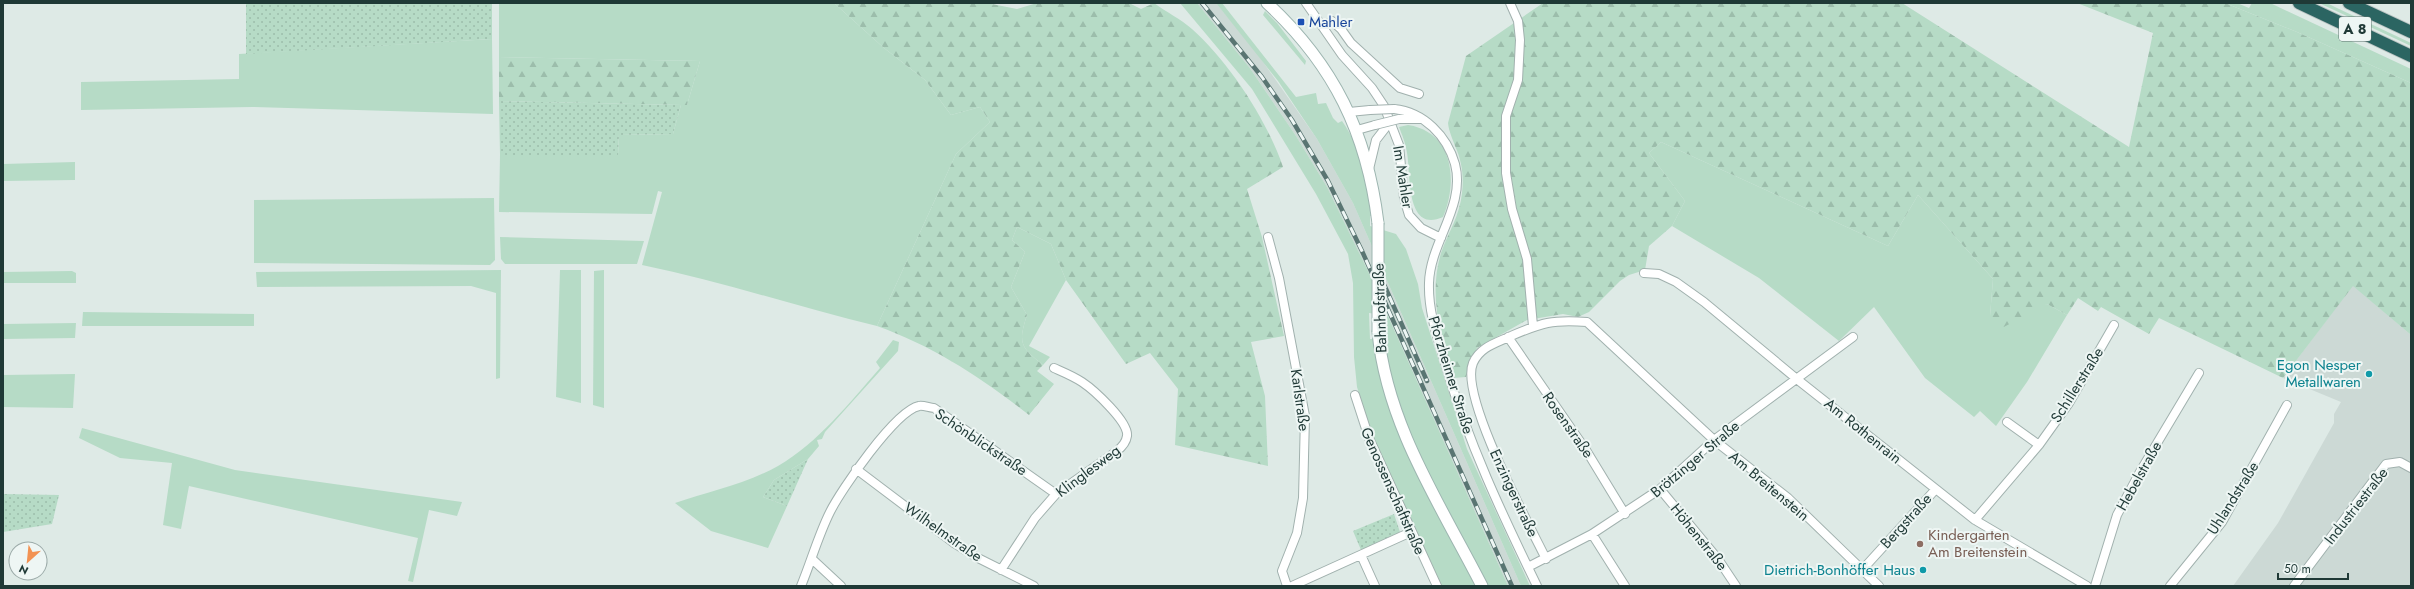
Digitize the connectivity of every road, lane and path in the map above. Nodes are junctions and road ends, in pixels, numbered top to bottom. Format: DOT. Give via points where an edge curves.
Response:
graph roads {
  1 [pos="1267,3"];
  2 [pos="1306,3"];
  3 [pos="1510,3"];
  4 [pos="2299,3"];
  5 [pos="2349,3"];
  6 [pos="1323,26"];
  7 [pos="2411,32"];
  8 [pos="2411,56"];
  9 [pos="1420,94"];
  10 [pos="1349,112"];
  11 [pos="1422,119"];
  12 [pos="1390,122"];
  13 [pos="1357,130"];
  14 [pos="1369,169"];
  15 [pos="1268,237"];
  16 [pos="1441,238"];
  17 [pos="1644,273"];
  18 [pos="1587,322"];
  19 [pos="2114,325"];
  20 [pos="1534,326"];
  21 [pos="1853,337"];
  22 [pos="1508,338"];
  23 [pos="1054,368"];
  24 [pos="2199,373"];
  25 [pos="1798,380"];
  26 [pos="1355,395"];
  27 [pos="2288,405"];
  28 [pos="2006,422"];
  29 [pos="1714,440"];
  30 [pos="2039,445"];
  31 [pos="2411,468"];
  32 [pos="856,469"];
  33 [pos="1660,490"];
  34 [pos="1935,490"];
  35 [pos="1056,494"];
  36 [pos="1625,514"];
  37 [pos="1975,520"];
  38 [pos="1411,532"];
  39 [pos="1592,534"];
  40 [pos="1361,555"];
  41 [pos="812,559"];
  42 [pos="1546,559"];
  43 [pos="1528,567"];
  44 [pos="1001,570"];
  45 [pos="1862,570"];
  46 [pos="801,586"];
  47 [pos="840,586"];
  48 [pos="1034,586"];
  49 [pos="1287,586"];
  50 [pos="1292,586"];
  51 [pos="1375,586"];
  52 [pos="1436,586"];
  53 [pos="1482,586"];
  54 [pos="1537,586"];
  55 [pos="1625,586"];
  56 [pos="1736,586"];
  57 [pos="1879,586"];
  58 [pos="2087,586"];
  59 [pos="2095,586"];
  60 [pos="2170,586"];
  61 [pos="2294,586"];
  1 -- 10 [label="main road, Bahnhofstraße" via="1293,29 1318,61"];
  2 -- 6 [label="street, Im Mahler"];
  3 -- 20 [label="street" via="1518,21 1520,40 1518,80 1506,116 1506,173 1512,209 1527,260"];
  4 -- 8 [label="highway, A 8"];
  5 -- 7 [label="highway, A 8"];
  6 -- 9 [label="street" via="1332,21 1342,29 1351,43 1400,88"];
  6 -- 16 [label="street, Im Mahler" via="1342,55 1379,97 1390,118 1400,145 1404,198 1409,215 1421,228"];
  10 -- 11 [label="street, Pforzheimer Straße, bridge" via="1394,109 1408,111"];
  10 -- 13 [label="main road, Bahnhofstraße"];
  11 -- 12 [label="street, bridge" via="1399,119"];
  11 -- 16 [label="street, Pforzheimer Straße" via="1444,138 1458,178 1456,196"];
  12 -- 13 [label="street, bridge"];
  12 -- 14 [label="street" via="1380,134"];
  13 -- 14 [label="main road, Bahnhofstraße"];
  14 -- 53 [label="main road, Bahnhofstraße, bridge" via="1378,224 1378,332 1382,365 1400,424"];
  15 -- 49 [label="street, Karlstraße" via="1279,278 1305,416 1303,498 1297,533 1282,571"];
  16 -- 43 [label="street, Pforzheimer Straße" via="1429,282 1435,331 1471,442"];
  17 -- 25 [label="street, Am Rothenrain" via="1659,274 1676,282 1732,324"];
  18 -- 20 [label="street, Enzingerstraße" via="1564,320"];
  18 -- 29 [label="street, Am Breitenstein"];
  19 -- 30 [label="street, Schillerstraße" via="2069,403"];
  20 -- 22 [label="street, Enzingerstraße"];
  21 -- 25 [label="street, Brötzinger Straße"];
  22 -- 36 [label="street, Rosenstraße" via="1586,450"];
  22 -- 42 [label="street, Enzingerstraße" via="1480,351 1472,365 1474,395 1492,448 1509,487"];
  23 -- 35 [label="street, Klinglesweg" via="1083,382 1110,407 1125,427 1127,435 1125,444 1117,451"];
  24 -- 59 [label="street, Hebelstraße" via="2140,470 2117,515"];
  25 -- 29 [label="street, Brötzinger Straße"];
  25 -- 34 [label="street, Am Rothenrain"];
  26 -- 38 [label="street, Genossenschaftstraße" via="1368,438"];
  27 -- 60 [label="street, Uhlandstraße" via="2222,522"];
  28 -- 30 [label="street"];
  29 -- 33 [label="street, Brötzinger Straße"];
  29 -- 45 [label="street, Am Breitenstein" via="1788,498"];
  30 -- 37 [label="street, Schillerstraße"];
  31 -- 61 [label="street, Industriestraße" via="2400,462 2386,464"];
  32 -- 35 [label="street, Schönblickstraße" via="909,411 919,406 934,408"];
  32 -- 41 [label="street, Schönblickstraße" via="829,514"];
  32 -- 44 [label="street, Wilhelmstraße" via="954,543"];
  33 -- 36 [label="street, Brötzinger Straße"];
  33 -- 56 [label="street, Höhenstraße" via="1718,559"];
  34 -- 37 [label="street, Am Rothenrain"];
  34 -- 45 [label="street, Bergstraße"];
  35 -- 44 [label="street, Klinglesweg" via="1035,518"];
  36 -- 39 [label="street, Brötzinger Straße"];
  37 -- 58 [label="street, Am Rothenrain"];
  38 -- 40 [label="street"];
  38 -- 52 [label="street, Genossenschaftstraße"];
  39 -- 42 [label="street, Brötzinger Straße"];
  39 -- 55 [label="street"];
  40 -- 50 [label="street"];
  40 -- 51 [label="street"];
  41 -- 46 [label="street, Schönblickstraße"];
  41 -- 47 [label="street"];
  42 -- 43 [label="street, Brötzinger Straße"];
  43 -- 54 [label="street, Pforzheimer Straße"];
  44 -- 48 [label="street, Wilhelmstraße"];
  45 -- 57 [label="street, Am Breitenstein"];
}
